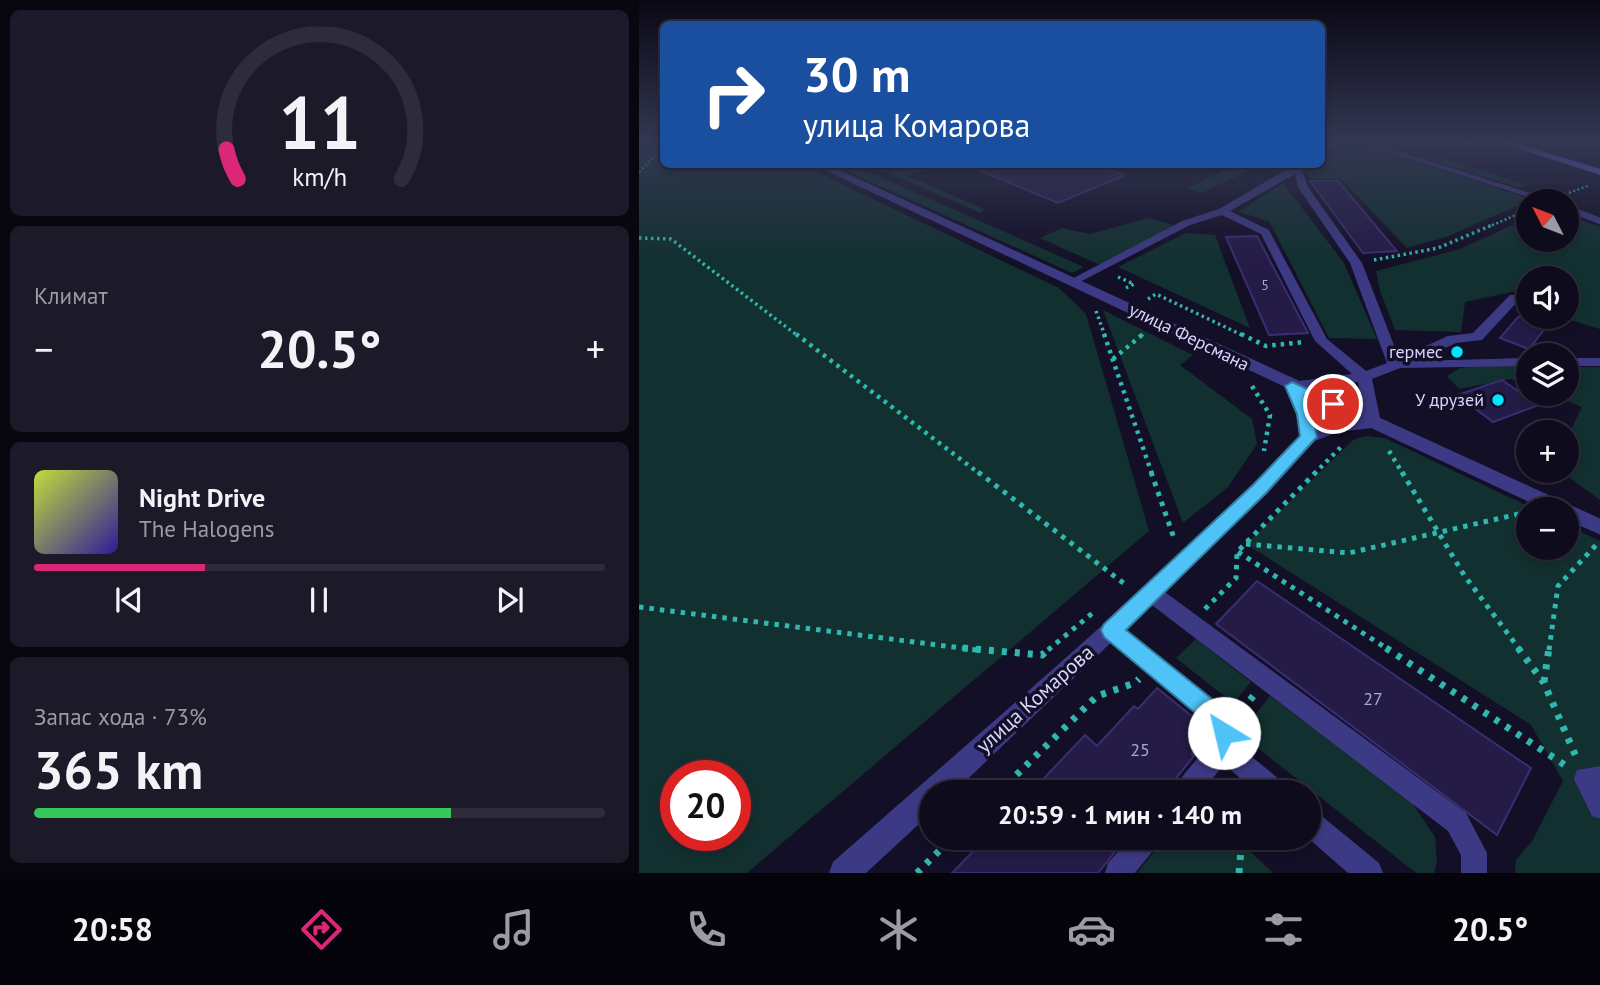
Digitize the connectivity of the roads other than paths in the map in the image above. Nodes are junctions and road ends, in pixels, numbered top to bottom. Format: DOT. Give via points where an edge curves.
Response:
graph roads {
  1 [pos="855,182"];
  2 [pos="1274,182"];
  3 [pos="1302,182"];
  4 [pos="1489,182"];
  5 [pos="1516,190"];
  6 [pos="1223,211"];
  7 [pos="1579,213"];
  8 [pos="1600,222"];
  9 [pos="1072,282"];
  10 [pos="1514,298"];
  11 [pos="1516,362"];
  12 [pos="1579,362"];
  13 [pos="1600,362"];
  14 [pos="1395,365"];
  15 [pos="1364,377"];
  16 [pos="1292,386"];
  17 [pos="1373,423"];
  18 [pos="1309,437"];
  19 [pos="1535,497"];
  20 [pos="1579,521"];
  21 [pos="1599,536"];
  22 [pos="1143,585"];
  23 [pos="1111,630"];
  24 [pos="1223,740"];
  25 [pos="1593,778"];
  26 [pos="946,780"];
  27 [pos="1194,780"];
  28 [pos="1263,780"];
  29 [pos="919,805"];
  30 [pos="1600,807"];
  31 [pos="1321,832"];
  32 [pos="1137,850"];
  33 [pos="844,873"];
  34 [pos="1119,873"];
  35 [pos="1369,873"];
  36 [pos="1474,873"];
  1 -- 9 [label="street, улица Ферсмана"];
  2 -- 6 [label="lane"];
  3 -- 14 [label="lane" via="1356,263"];
  4 -- 5 [label="lane"];
  6 -- 9 [label="lane" via="1186,223"];
  6 -- 15 [label="lane" via="1265,232 1322,341"];
  7 -- 8 [label="lane"];
  9 -- 16 [label="street, улица Ферсмана"];
  10 -- 14 [label="lane" via="1477,337 1453,339"];
  11 -- 14 [label="lane"];
  12 -- 13 [label="lane"];
  14 -- 15 [label="lane"];
  15 -- 16 [label="lane"];
  15 -- 17 [label="lane"];
  16 -- 17 [label="street, улица Ферсмана"];
  16 -- 18 [label="street"];
  17 -- 18 [label="street" via="1335,427"];
  17 -- 19 [label="street, улица Ферсмана"];
  18 -- 22 [label="street, улица Комарова" via="1260,489"];
  20 -- 21 [label="street"];
  22 -- 23 [label="street, улица Комарова"];
  22 -- 36 [label="lane" via="1457,822 1474,853"];
  23 -- 24 [label="lane" via="1224,723"];
  23 -- 26 [label="street, улица Комарова"];
  24 -- 27 [label="lane"];
  24 -- 28 [label="lane"];
  25 -- 30 [label="lane"];
  29 -- 33 [label="street, улица Комарова"];
  31 -- 35 [label="lane"];
  32 -- 34 [label="lane"];
}
